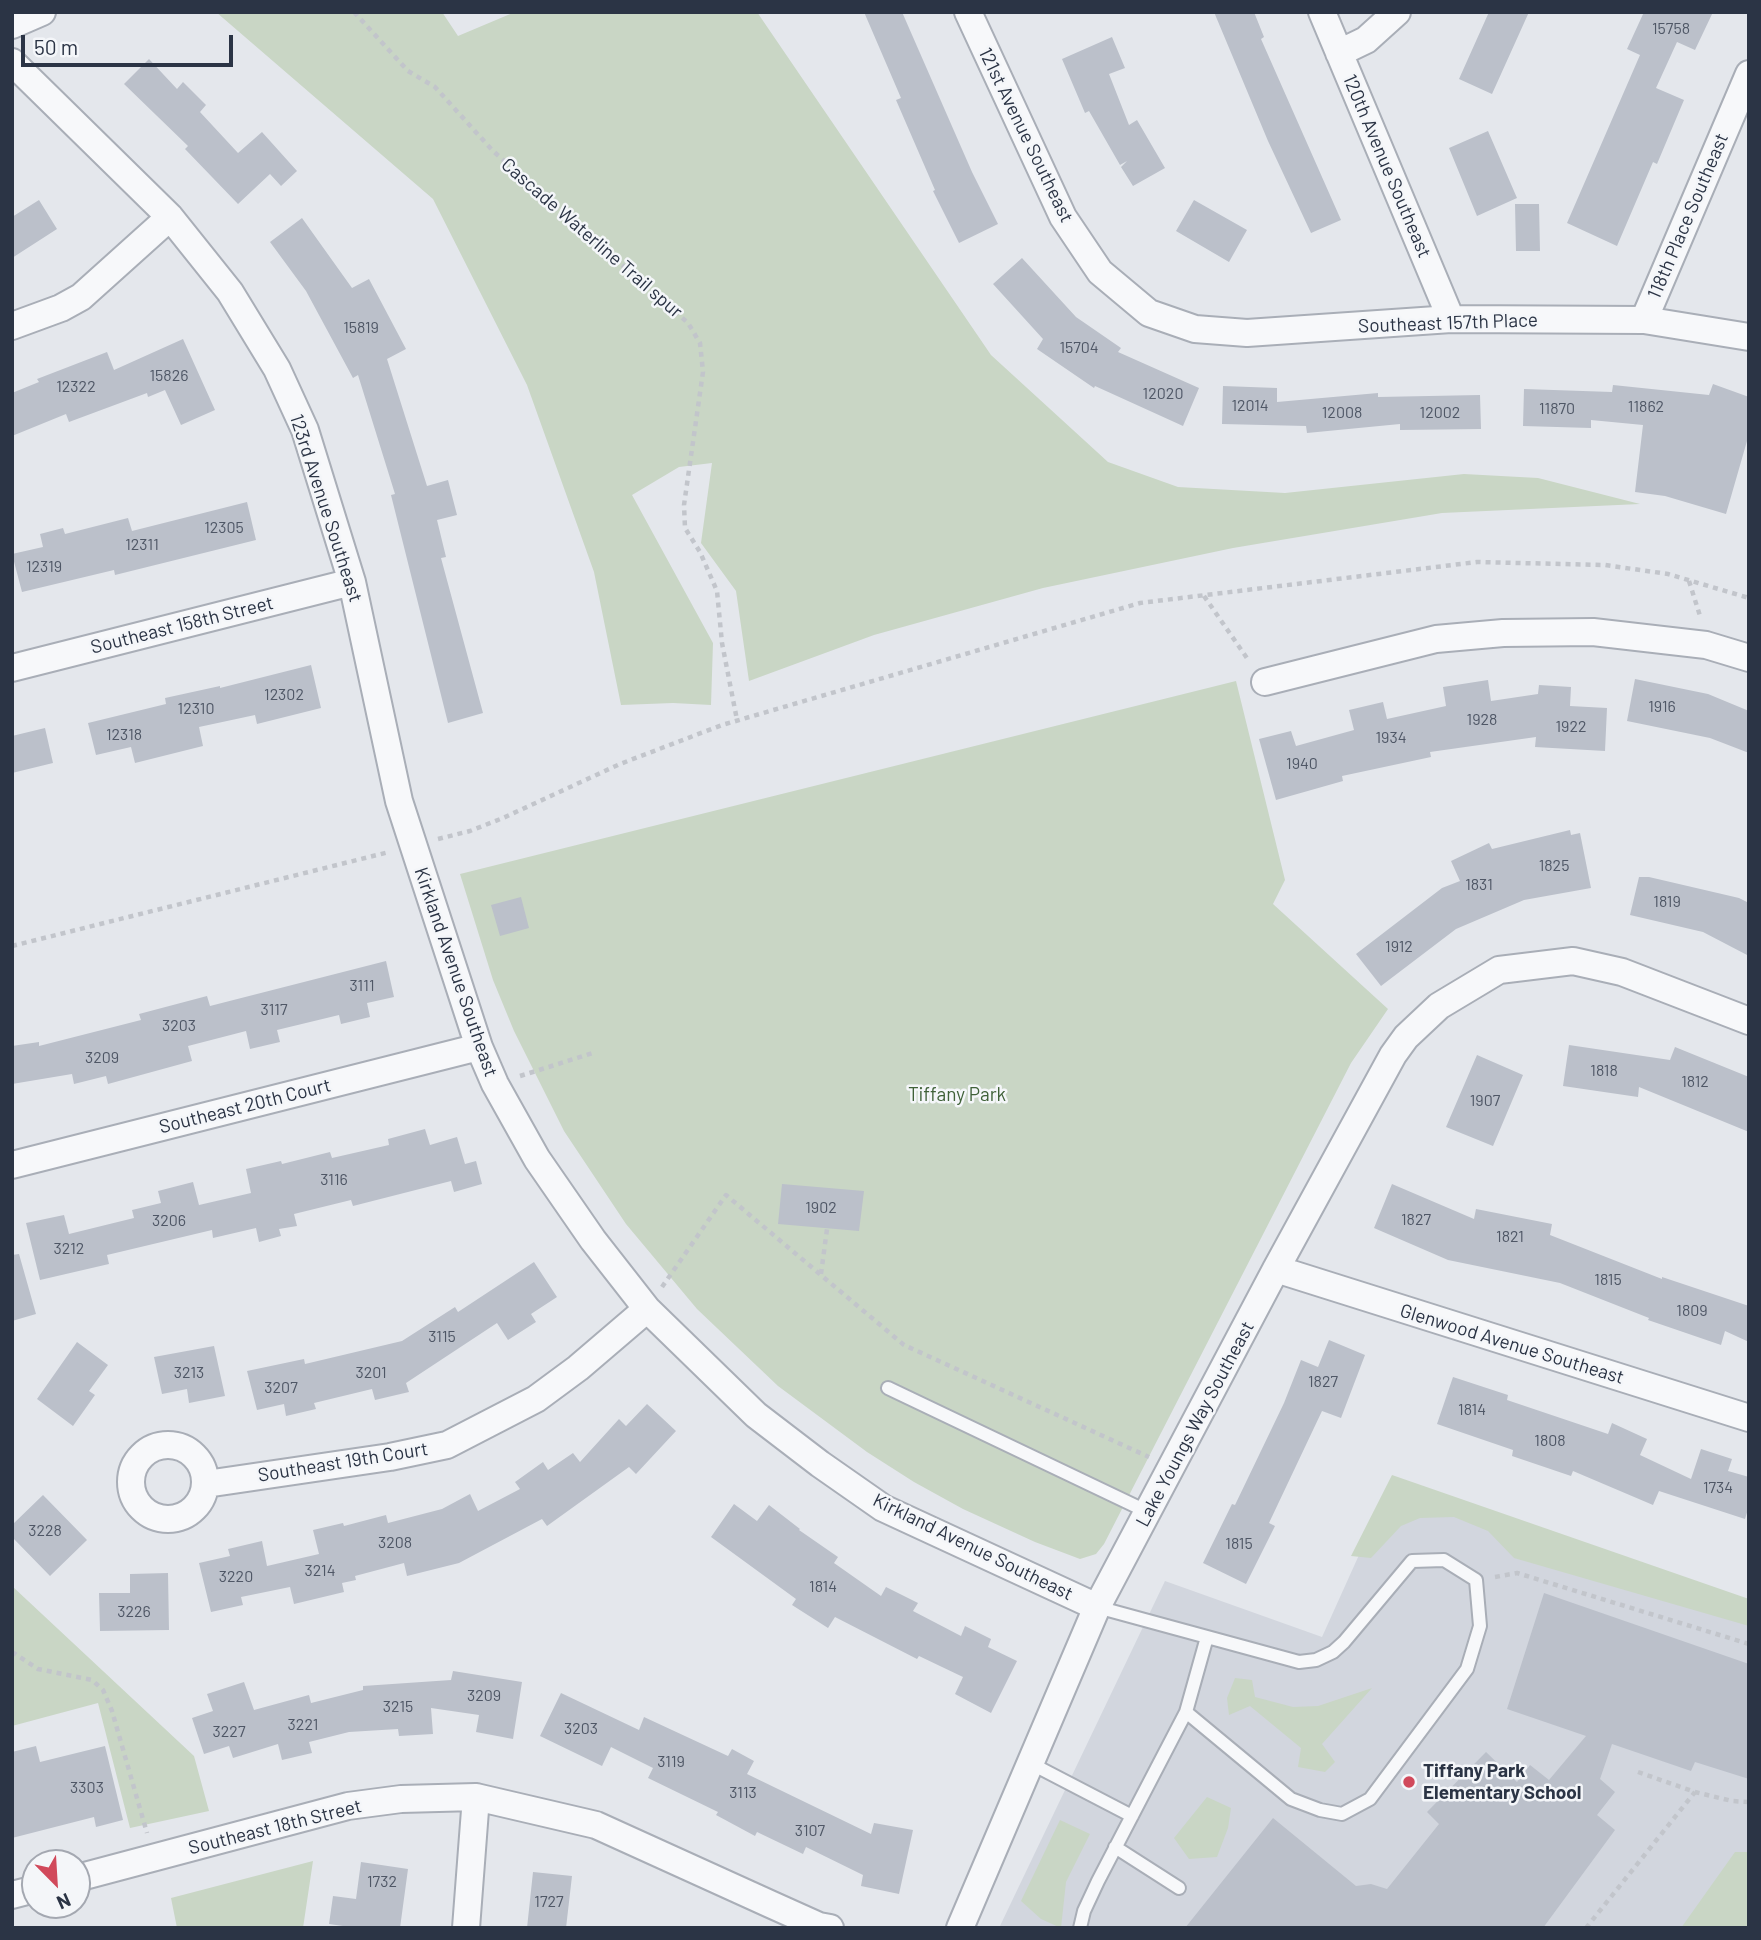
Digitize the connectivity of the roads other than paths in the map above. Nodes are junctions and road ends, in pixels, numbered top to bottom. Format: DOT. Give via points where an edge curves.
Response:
graph roads {
  1 [pos="42,12"];
  2 [pos="968,12"];
  3 [pos="1322,12"];
  4 [pos="1397,12"];
  5 [pos="12,25"];
  6 [pos="1339,53"];
  7 [pos="12,62"];
  8 [pos="1749,74"];
  9 [pos="170,218"];
  10 [pos="1149,313"];
  11 [pos="1451,320"];
  12 [pos="1644,320"];
  13 [pos="12,326"];
  14 [pos="1749,337"];
  15 [pos="352,582"];
  16 [pos="1749,658"];
  17 [pos="12,668"];
  18 [pos="1265,682"];
  19 [pos="399,801"];
  20 [pos="1749,1021"];
  21 [pos="479,1047"];
  22 [pos="12,1165"];
  23 [pos="1276,1269"];
  24 [pos="647,1308"];
  25 [pos="888,1388"];
  26 [pos="1749,1418"];
  27 [pos="205,1484"];
  28 [pos="1148,1513"];
  29 [pos="1097,1607"];
  30 [pos="1207,1637"];
  31 [pos="1186,1712"];
  32 [pos="1030,1763"];
  33 [pos="476,1797"];
  34 [pos="1132,1816"];
  35 [pos="1115,1847"];
  36 [pos="91,1874"];
  37 [pos="1179,1888"];
  38 [pos="466,1928"];
  39 [pos="830,1928"];
  40 [pos="960,1928"];
  41 [pos="1080,1928"];
  1 -- 5 [label="street"];
  2 -- 10 [label="street, 121st Avenue Southeast" via="1063,217 1100,272"];
  3 -- 6 [label="street, 120th Avenue Southeast"];
  4 -- 6 [label="street" via="1366,40"];
  6 -- 11 [label="street, 120th Avenue Southeast"];
  7 -- 9 [label="street, 123rd Avenue Southeast"];
  8 -- 12 [label="street, 118th Place Southeast"];
  9 -- 13 [label="street" via="81,297"];
  9 -- 15 [label="street, 123rd Avenue Southeast" via="230,292 277,369 305,430"];
  10 -- 11 [label="street, Southeast 157th Place" via="1195,329 1247,333"];
  11 -- 12 [label="street, Southeast 157th Place"];
  12 -- 14 [label="street, Southeast 157th Place"];
  15 -- 17 [label="street, Southeast 158th Street"];
  15 -- 19 [label="street, 123rd Avenue Southeast"];
  16 -- 18 [label="street" via="1706,645 1593,632 1503,633 1436,639"];
  19 -- 21 [label="street, Kirkland Avenue Southeast"];
  20 -- 23 [label="street, Lake Youngs Way Southeast" via="1622,972 1573,961 1499,970 1439,1006 1400,1046"];
  21 -- 22 [label="street, Southeast 20th Court"];
  21 -- 24 [label="street, Kirkland Avenue Southeast" via="537,1159"];
  23 -- 26 [label="street, Glenwood Avenue Southeast"];
  23 -- 28 [label="street, Lake Youngs Way Southeast"];
  24 -- 27 [label="street, Southeast 19th Court" via="536,1399 447,1445"];
  24 -- 29 [label="street, Kirkland Avenue Southeast" via="756,1415 883,1508"];
  25 -- 28 [label="lane"];
  28 -- 29 [label="street, Lake Youngs Way Southeast"];
  29 -- 30 [label="lane"];
  29 -- 32 [label="street, Lake Youngs Way Southeast"];
  30 -- 31 [label="lane"];
  30 -- 31 [label="lane" via="1299,1662 1316,1660 1344,1642 1412,1561 1444,1560 1476,1580 1480,1626 1466,1669 1370,1799 1342,1814 1291,1799"];
  31 -- 34 [label="lane"];
  32 -- 34 [label="lane"];
  32 -- 40 [label="street, Lake Youngs Way Southeast"];
  33 -- 36 [label="street, Southeast 18th Street" via="348,1806"];
  33 -- 38 [label="street"];
  33 -- 39 [label="street, Southeast 18th Street" via="596,1825"];
  34 -- 35 [label="lane"];
  35 -- 37 [label="lane"];
  35 -- 41 [label="lane"];
}
